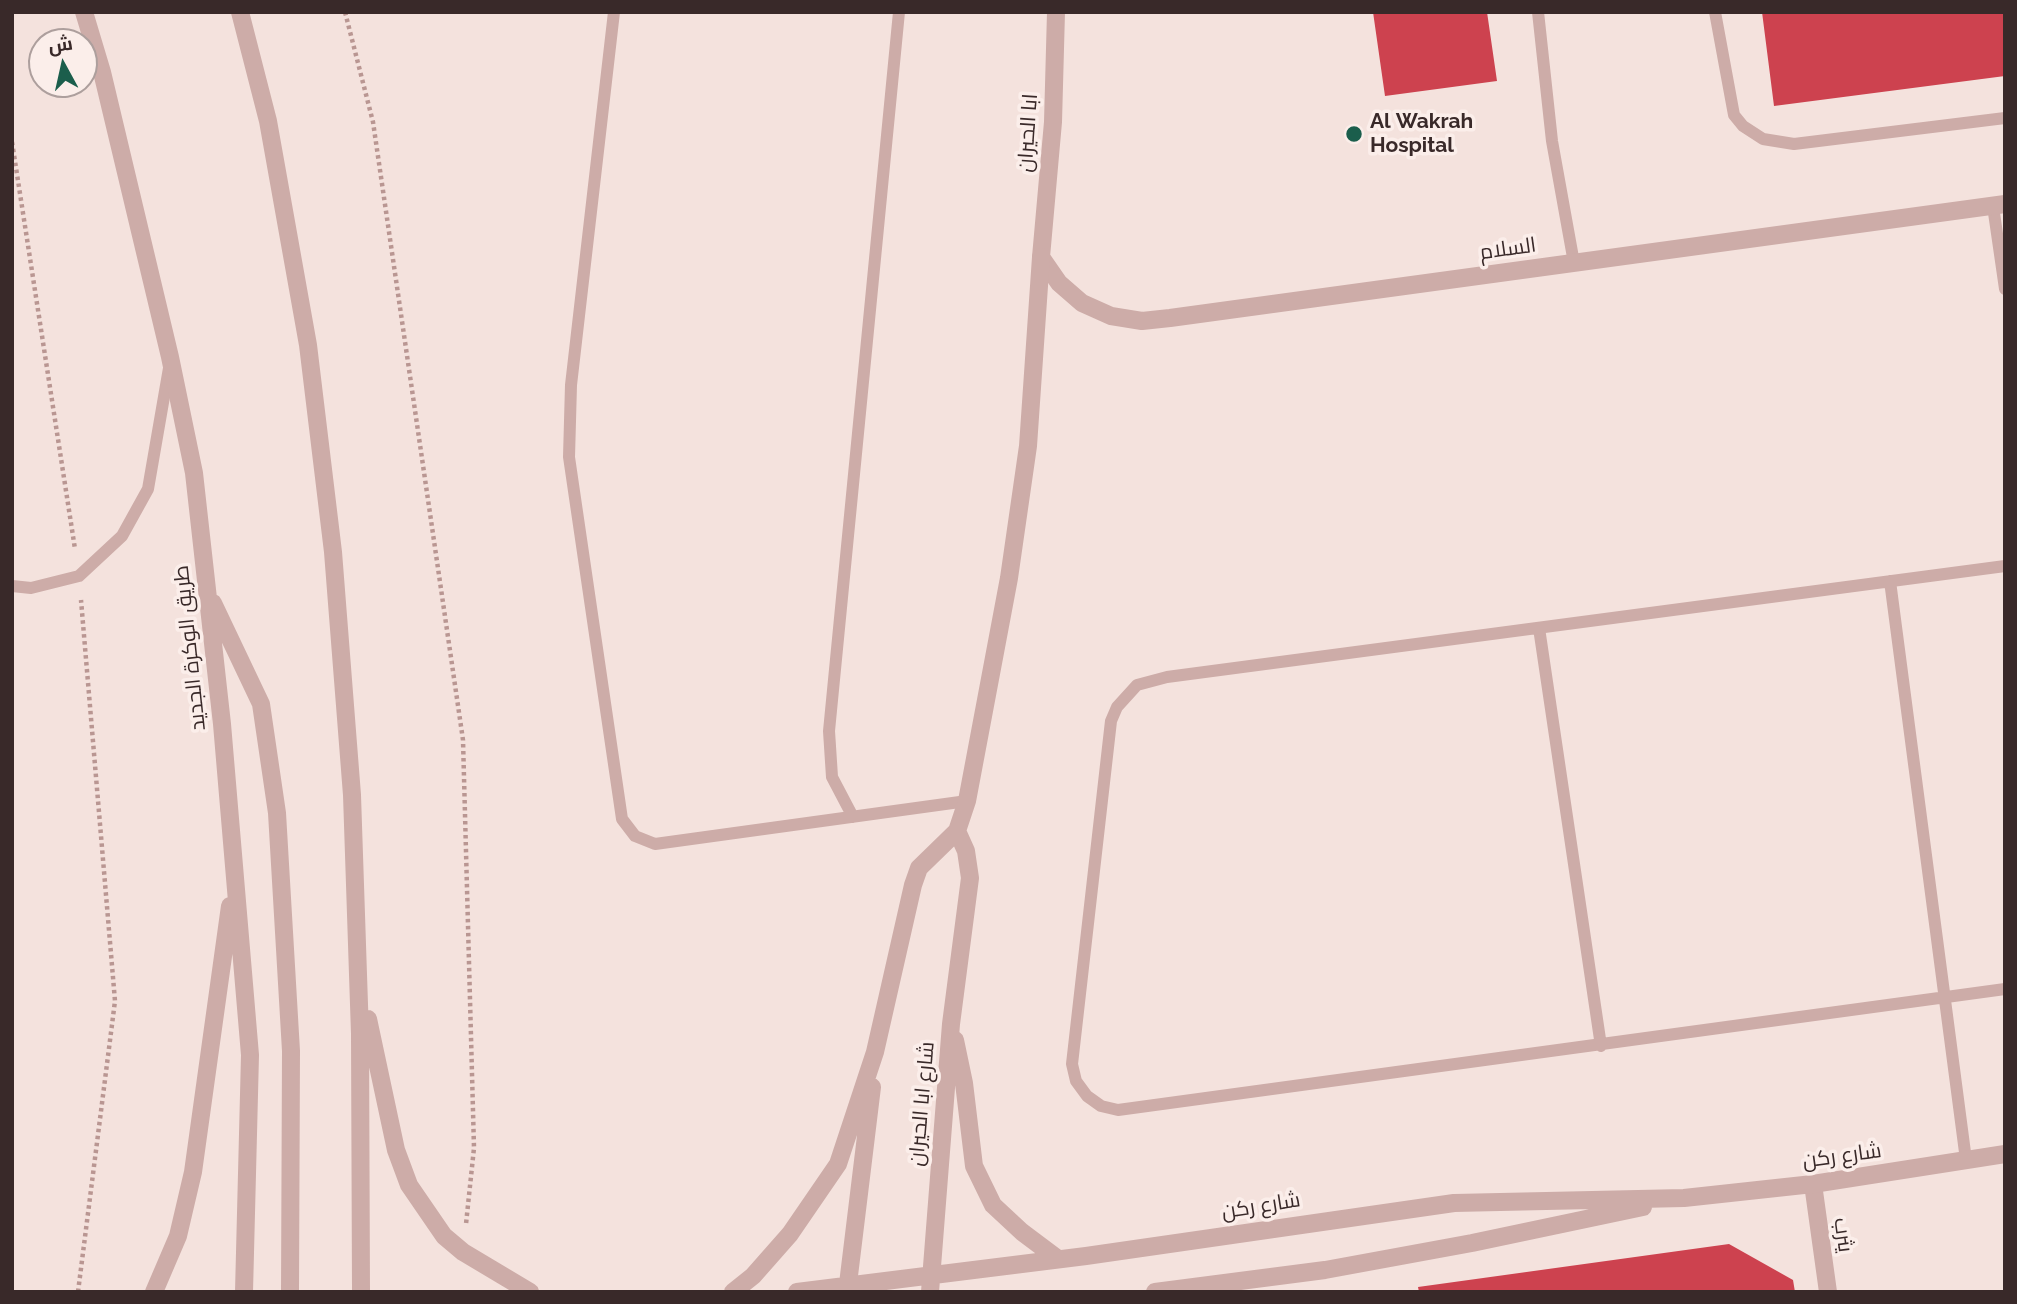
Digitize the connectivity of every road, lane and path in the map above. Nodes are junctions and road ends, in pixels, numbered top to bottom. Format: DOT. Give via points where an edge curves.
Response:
graph roads {
  1 [pos="84,12"];
  2 [pos="240,12"];
  3 [pos="345,12"];
  4 [pos="614,12"];
  5 [pos="899,12"];
  6 [pos="1056,12"];
  7 [pos="1538,12"];
  8 [pos="1715,12"];
  9 [pos="2005,118"];
  10 [pos="12,142"];
  11 [pos="1999,205"];
  12 [pos="1041,257"];
  13 [pos="1574,263"];
  14 [pos="2005,289"];
  15 [pos="170,357"];
  16 [pos="2005,566"];
  17 [pos="79,576"];
  18 [pos="1889,581"];
  19 [pos="12,586"];
  20 [pos="207,590"];
  21 [pos="1539,628"];
  22 [pos="967,801"];
  23 [pos="853,817"];
  24 [pos="957,831"];
  25 [pos="234,871"];
  26 [pos="357,966"];
  27 [pos="2005,989"];
  28 [pos="1944,998"];
  29 [pos="951,1024"];
  30 [pos="1601,1046"];
  31 [pos="875,1052"];
  32 [pos="2005,1154"];
  33 [pos="1966,1160"];
  34 [pos="1813,1184"];
  35 [pos="1685,1198"];
  36 [pos="463,1252"];
  37 [pos="1058,1259"];
  38 [pos="930,1283"];
  39 [pos="847,1288"];
  40 [pos="78,1292"];
  41 [pos="154,1292"];
  42 [pos="244,1292"];
  43 [pos="290,1292"];
  44 [pos="361,1292"];
  45 [pos="530,1292"];
  46 [pos="733,1292"];
  47 [pos="797,1292"];
  48 [pos="867,1292"];
  49 [pos="1155,1292"];
  50 [pos="1828,1292"];
  1 -- 15 [label="street, طريق الوكرة الجديد"];
  2 -- 26 [label="street" via="268,121 309,359 333,552 352,795"];
  3 -- 36 [label="path" via="373,122 463,740 474,1148"];
  4 -- 23 [label="lane" via="571,385 569,457 622,819 635,836 655,844"];
  5 -- 23 [label="lane" via="829,732 832,777"];
  6 -- 12 [label="street, ابا الحيران" via="1053,122"];
  7 -- 13 [label="lane" via="1552,141"];
  8 -- 9 [label="lane" via="1734,115 1763,139 1794,144"];
  10 -- 17 [label="path"];
  11 -- 13 [label="street, السلام"];
  11 -- 14 [label="lane"];
  12 -- 13 [label="street, السلام" via="1059,283 1082,303 1111,316 1142,321"];
  12 -- 22 [label="street, ابا الحيران" via="1028,446 1009,578"];
  15 -- 17 [label="lane" via="148,489 122,536"];
  15 -- 20 [label="street, طريق الوكرة الجديد" via="194,473"];
  16 -- 18 [label="lane"];
  17 -- 19 [label="lane" via="31,588"];
  17 -- 40 [label="path" via="115,1001"];
  18 -- 21 [label="lane"];
  18 -- 28 [label="lane"];
  20 -- 25 [label="street, طريق الوكرة الجديد"];
  20 -- 43 [label="street" via="261,704 276,813 291,1051"];
  21 -- 30 [label="lane"];
  21 -- 30 [label="lane" via="1167,677 1138,685 1126,695 1111,721 1072,1064 1076,1082 1087,1096 1118,1110"];
  22 -- 23 [label="lane"];
  22 -- 24 [label="street, ابا الحيران"];
  24 -- 29 [label="street, شارع ابا الحيران" via="970,878"];
  24 -- 31 [label="street" via="919,868"];
  25 -- 41 [label="street" via="194,1171 178,1236"];
  25 -- 42 [label="street, طريق الوكرة الجديد" via="250,1055"];
  26 -- 36 [label="street" via="396,1150 428,1215"];
  26 -- 44 [label="street"];
  27 -- 28 [label="lane"];
  28 -- 30 [label="lane"];
  28 -- 33 [label="lane"];
  29 -- 37 [label="street" via="974,1166 993,1205"];
  29 -- 38 [label="street, شارع ابا الحيران"];
  31 -- 39 [label="street"];
  31 -- 46 [label="street" via="838,1164 790,1234"];
  32 -- 33 [label="street, شارع ركن"];
  33 -- 34 [label="street, شارع ركن"];
  34 -- 35 [label="street, شارع ركن"];
  34 -- 50 [label="street, يثرب"];
  35 -- 37 [label="street, شارع ركن" via="1454,1203"];
  35 -- 49 [label="street, شارع ركن" via="1325,1270"];
  36 -- 45 [label="street"];
  37 -- 38 [label="street, شارع ركن"];
  38 -- 39 [label="street, شارع ركن"];
  39 -- 47 [label="street"];
  39 -- 48 [label="street"];
}
